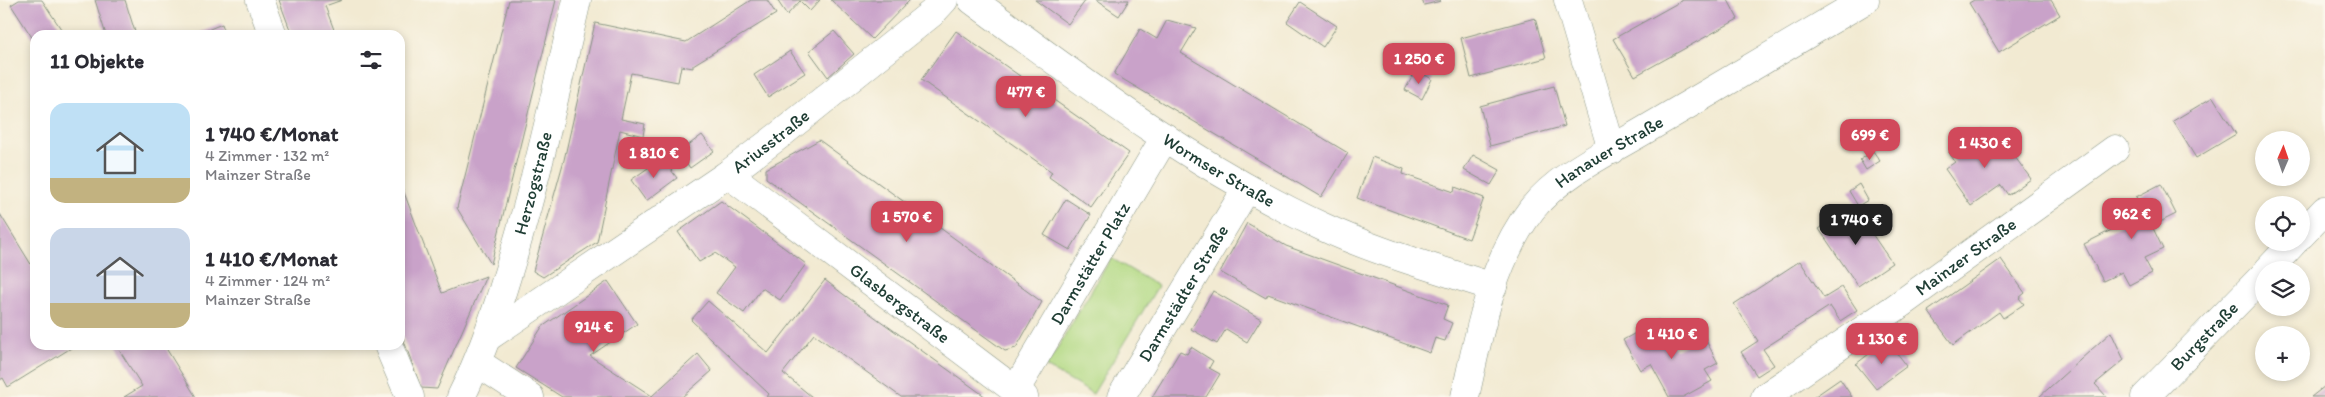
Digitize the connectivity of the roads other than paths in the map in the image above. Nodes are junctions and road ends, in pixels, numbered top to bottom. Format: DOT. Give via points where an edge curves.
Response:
graph roads {
  1 [pos="260,0"];
  2 [pos="578,0"];
  3 [pos="944,0"];
  4 [pos="972,0"];
  5 [pos="1568,0"];
  6 [pos="1865,0"];
  7 [pos="271,30"];
  8 [pos="1165,137"];
  9 [pos="2115,149"];
  10 [pos="1612,150"];
  11 [pos="728,174"];
  12 [pos="1247,188"];
  13 [pos="2325,210"];
  14 [pos="2310,226"];
  15 [pos="2286,251"];
  16 [pos="2276,261"];
  17 [pos="2255,284"];
  18 [pos="1493,287"];
  19 [pos="488,337"];
  20 [pos="390,350"];
  21 [pos="478,363"];
  22 [pos="1020,394"];
  23 [pos="410,397"];
  24 [pos="461,397"];
  25 [pos="530,397"];
  26 [pos="1121,397"];
  27 [pos="1465,397"];
  28 [pos="1766,397"];
  29 [pos="2145,397"];
  1 -- 7 [label="street"];
  2 -- 19 [label="street, Herzogstraße" via="525,220"];
  3 -- 11 [label="street, Ariusstraße" via="782,134"];
  4 -- 8 [label="street, Wormser Straße"];
  5 -- 10 [label="street"];
  6 -- 10 [label="street, Hanauer Straße"];
  8 -- 12 [label="street, Wormser Straße"];
  8 -- 22 [label="street, Darmstätter Platz"];
  9 -- 28 [label="street, Mainzer Straße"];
  10 -- 18 [label="street, Hanauer Straße" via="1565,179 1533,208 1517,230"];
  11 -- 19 [label="street, Ariusstraße"];
  11 -- 22 [label="street, Glasbergstraße"];
  12 -- 18 [label="street, Wormser Straße" via="1321,226 1365,244"];
  12 -- 26 [label="street, Darmstädter Straße"];
  13 -- 14 [label="street"];
  15 -- 16 [label="street"];
  17 -- 29 [label="street, Burgstraße"];
  18 -- 27 [label="street, Hanauer Straße"];
  19 -- 21 [label="street, Herzogstraße"];
  20 -- 23 [label="street"];
  21 -- 24 [label="street, Herzogstraße"];
  21 -- 25 [label="street"];
}
